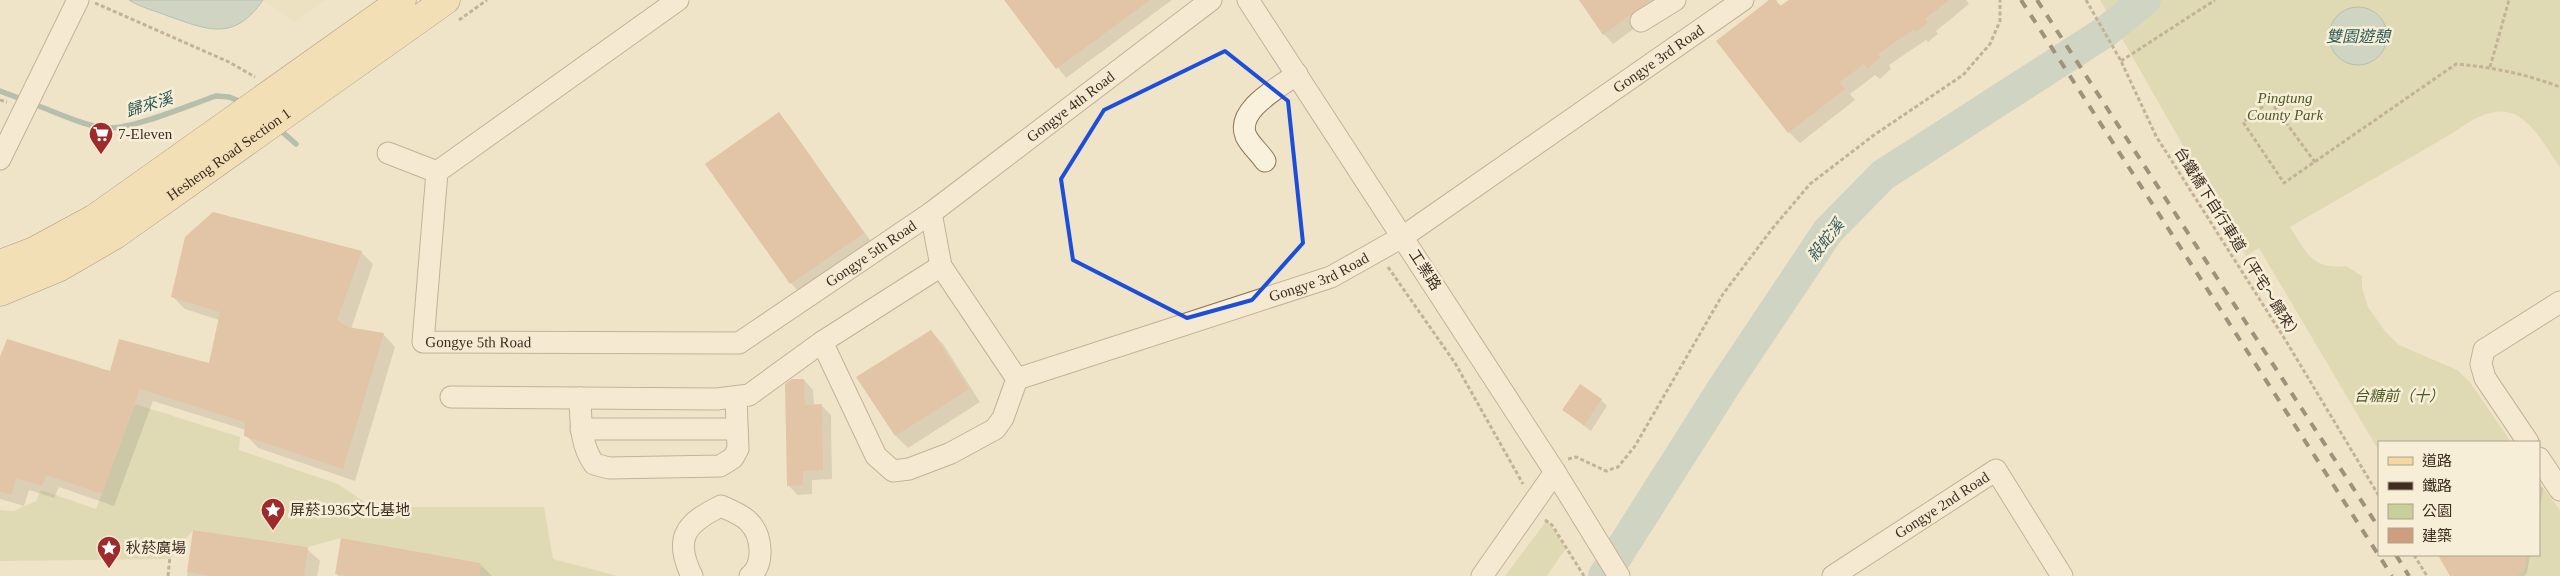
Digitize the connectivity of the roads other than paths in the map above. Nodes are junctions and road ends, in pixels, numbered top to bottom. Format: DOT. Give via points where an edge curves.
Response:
graph roads {
  1 [pos="78,0"];
  2 [pos="402,0"];
  3 [pos="446,0"];
  4 [pos="678,0"];
  5 [pos="1211,0"];
  6 [pos="1248,0"];
  7 [pos="1675,0"];
  8 [pos="1743,0"];
  9 [pos="1642,21"];
  10 [pos="1297,74"];
  11 [pos="388,153"];
  12 [pos="0,159"];
  13 [pos="1266,161"];
  14 [pos="437,172"];
  15 [pos="931,213"];
  16 [pos="1404,236"];
  17 [pos="0,264"];
  18 [pos="941,266"];
  19 [pos="0,292"];
  20 [pos="2560,302"];
  21 [pos="822,342"];
  22 [pos="1017,379"];
  23 [pos="451,397"];
  24 [pos="580,398"];
  25 [pos="736,398"];
  26 [pos="582,429"];
  27 [pos="737,429"];
  28 [pos="2527,441"];
  29 [pos="2540,460"];
  30 [pos="1555,472"];
  31 [pos="2560,490"];
  32 [pos="692,576"];
  33 [pos="750,576"];
  34 [pos="1482,576"];
  35 [pos="1619,576"];
  36 [pos="1833,576"];
  37 [pos="2062,576"];
  1 -- 12 [label="street"];
  2 -- 17 [label="main road, Hesheng Road Section 1" via="254,98 95,218 34,251"];
  3 -- 19 [label="main road, Hesheng Road Section 1" via="107,239 60,267"];
  4 -- 14 [label="street"];
  5 -- 15 [label="street, Gongye 4th Road"];
  6 -- 10 [label="street, 工業路"];
  7 -- 9 [label="street"];
  8 -- 16 [label="street, Gongye 3rd Road"];
  10 -- 13 [label="street" via="1256,104 1247,115 1246,136"];
  10 -- 16 [label="street, 工業路"];
  11 -- 14 [label="street"];
  14 -- 15 [label="street, Gongye 5th Road" via="422,342 738,343"];
  15 -- 18 [label="street"];
  16 -- 22 [label="street, Gongye 3rd Road" via="1331,277"];
  16 -- 30 [label="street, 工業路"];
  18 -- 21 [label="street"];
  18 -- 22 [label="street"];
  20 -- 28 [label="street" via="2484,350 2481,364 2485,378"];
  21 -- 22 [label="street" via="876,456 893,471 909,469 951,454 995,429 1003,418"];
  21 -- 25 [label="street" via="749,395"];
  23 -- 24 [label="street"];
  24 -- 25 [label="street"];
  24 -- 26 [label="street"];
  25 -- 27 [label="street"];
  26 -- 27 [label="street"];
  26 -- 27 [label="street" via="586,453 594,464 609,468 720,466 733,458 738,449"];
  29 -- 31 [label="street"];
  30 -- 34 [label="street"];
  30 -- 35 [label="street, 工業路"];
  32 -- 33 [label="street" via="684,560 686,531 697,519 721,506 749,522 758,539 760,558 757,570"];
  36 -- 37 [label="street, Gongye 2nd Road" via="1996,470"];
}
